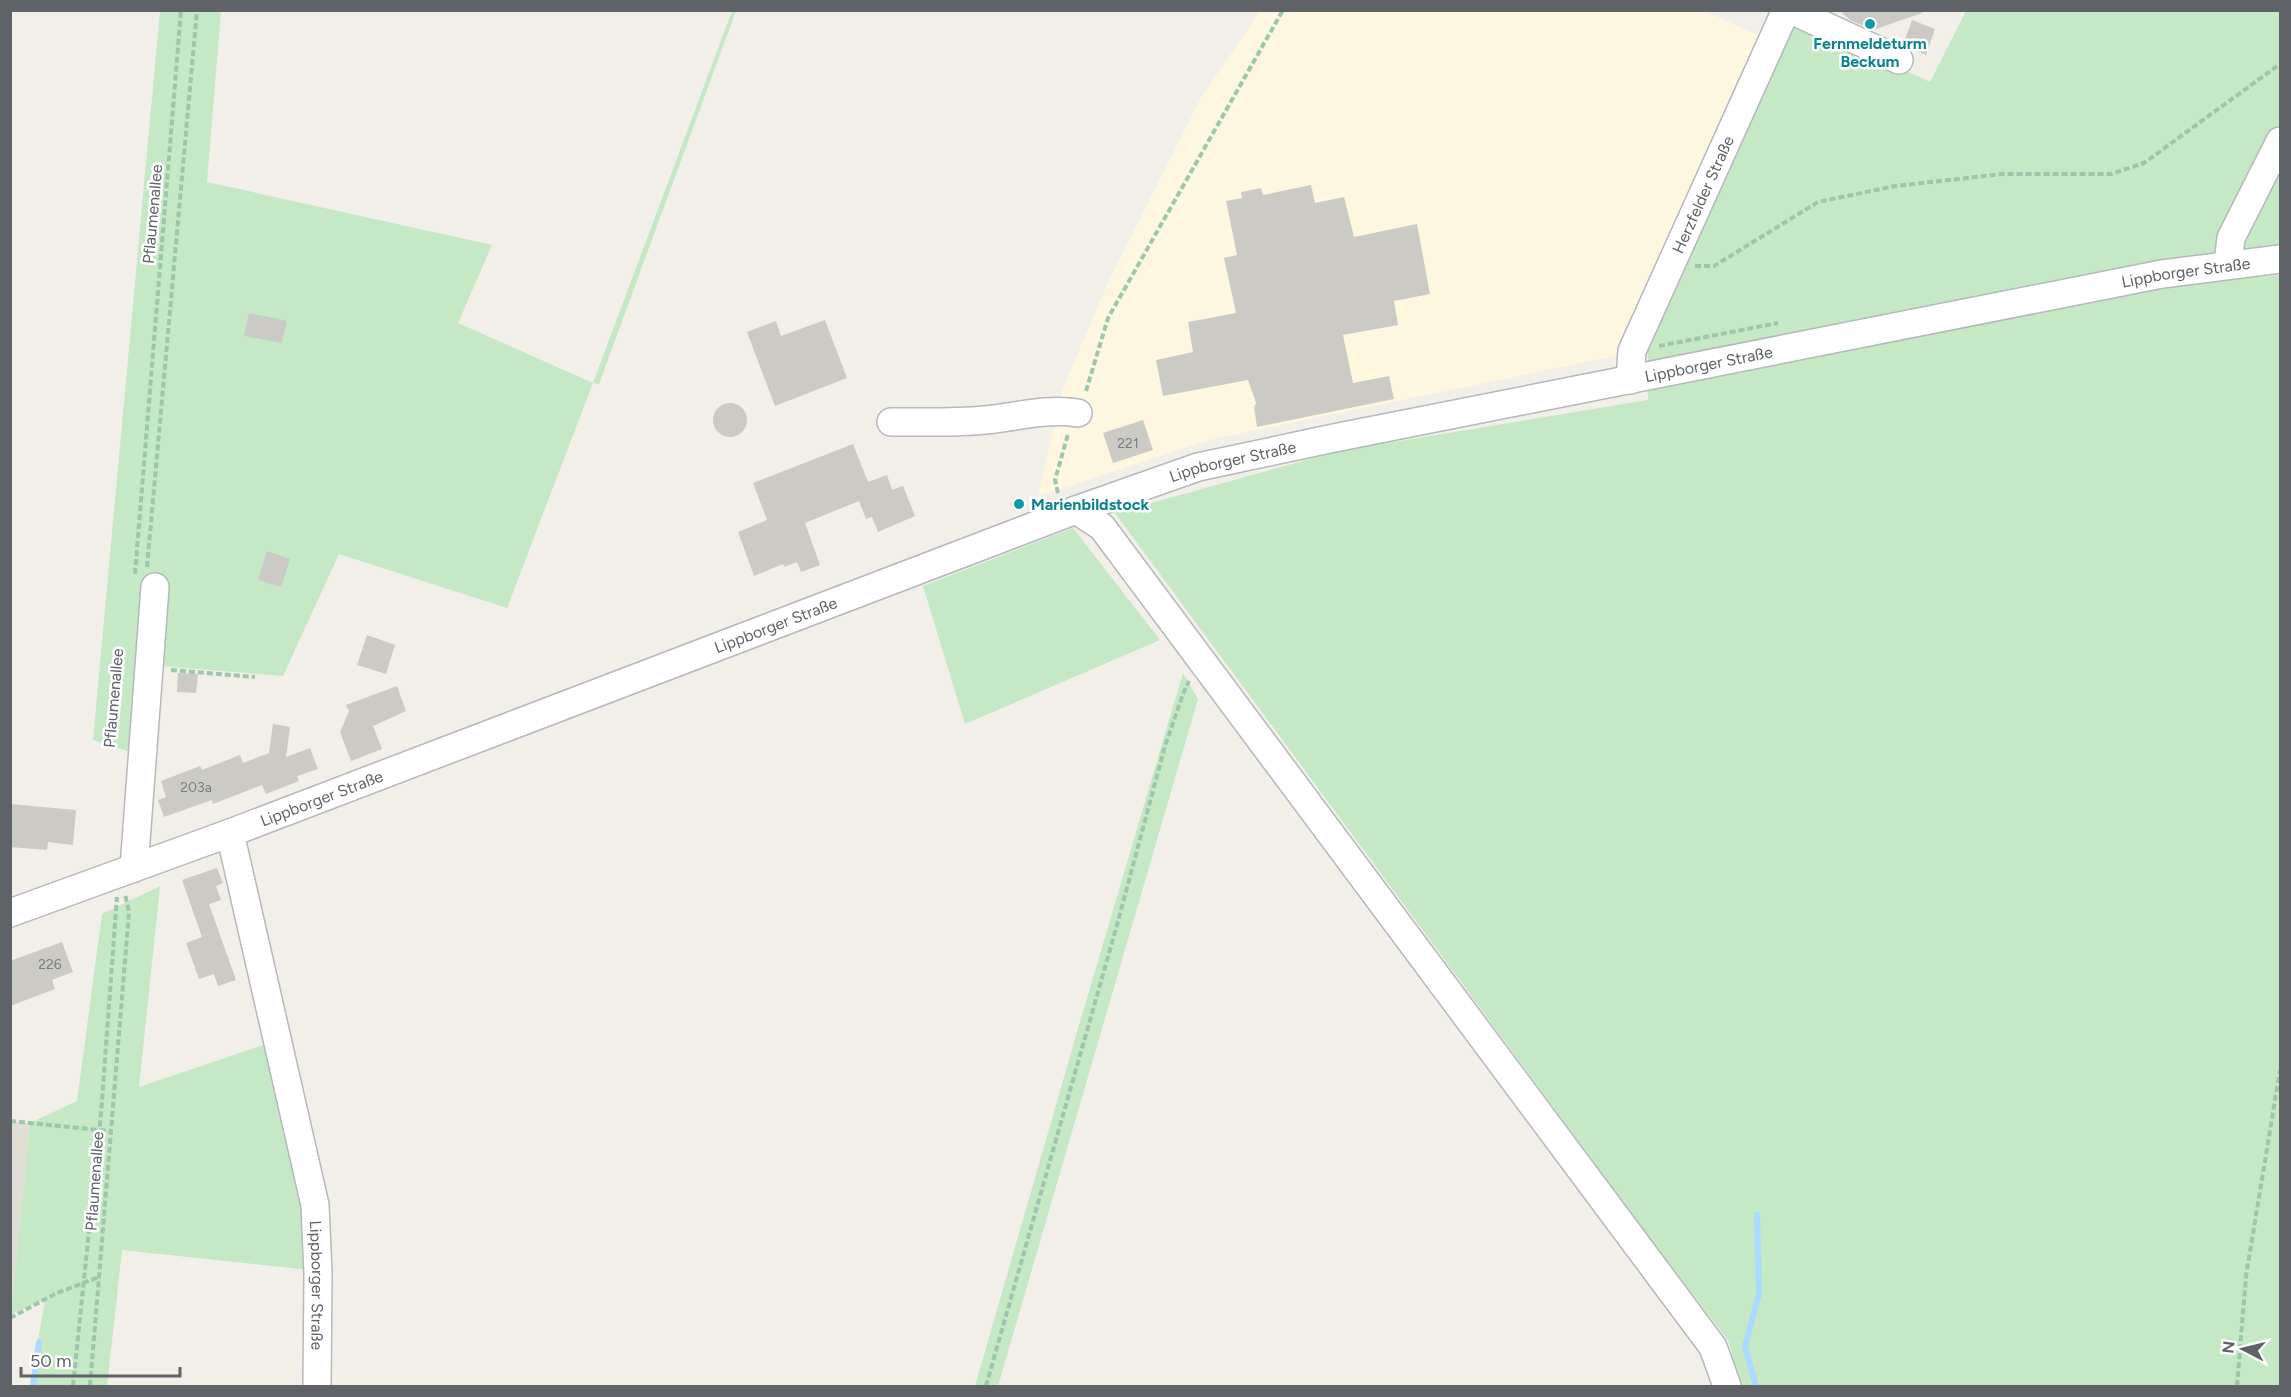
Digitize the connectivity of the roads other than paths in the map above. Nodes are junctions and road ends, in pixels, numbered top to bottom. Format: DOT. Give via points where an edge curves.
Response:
graph roads {
  1 [pos="1788,10"];
  2 [pos="1899,60"];
  3 [pos="2280,141"];
  4 [pos="2280,259"];
  5 [pos="2228,264"];
  6 [pos="1630,380"];
  7 [pos="1078,413"];
  8 [pos="891,422"];
  9 [pos="1076,510"];
  10 [pos="145,582"];
  11 [pos="230,832"];
  12 [pos="126,871"];
  13 [pos="10,913"];
  14 [pos="317,1386"];
  15 [pos="1727,1386"];
  1 -- 2 [label="street"];
  1 -- 6 [label="street, Herzfelder Straße" via="1632,351"];
  3 -- 5 [label="street" via="2231,238"];
  4 -- 5 [label="street, Lippborger Straße"];
  5 -- 6 [label="street, Lippborger Straße" via="2162,273"];
  6 -- 9 [label="street, Lippborger Straße" via="1198,467"];
  7 -- 8 [label="street" via="1037,411 986,420"];
  9 -- 11 [label="street, Lippborger Straße"];
  9 -- 15 [label="street" via="1102,526 1713,1347"];
  10 -- 12 [label="street" via="149,669"];
  11 -- 12 [label="street, Lippborger Straße"];
  11 -- 14 [label="street, Lippborger Straße" via="315,1205"];
  12 -- 13 [label="street, Lippborger Straße"];
}
